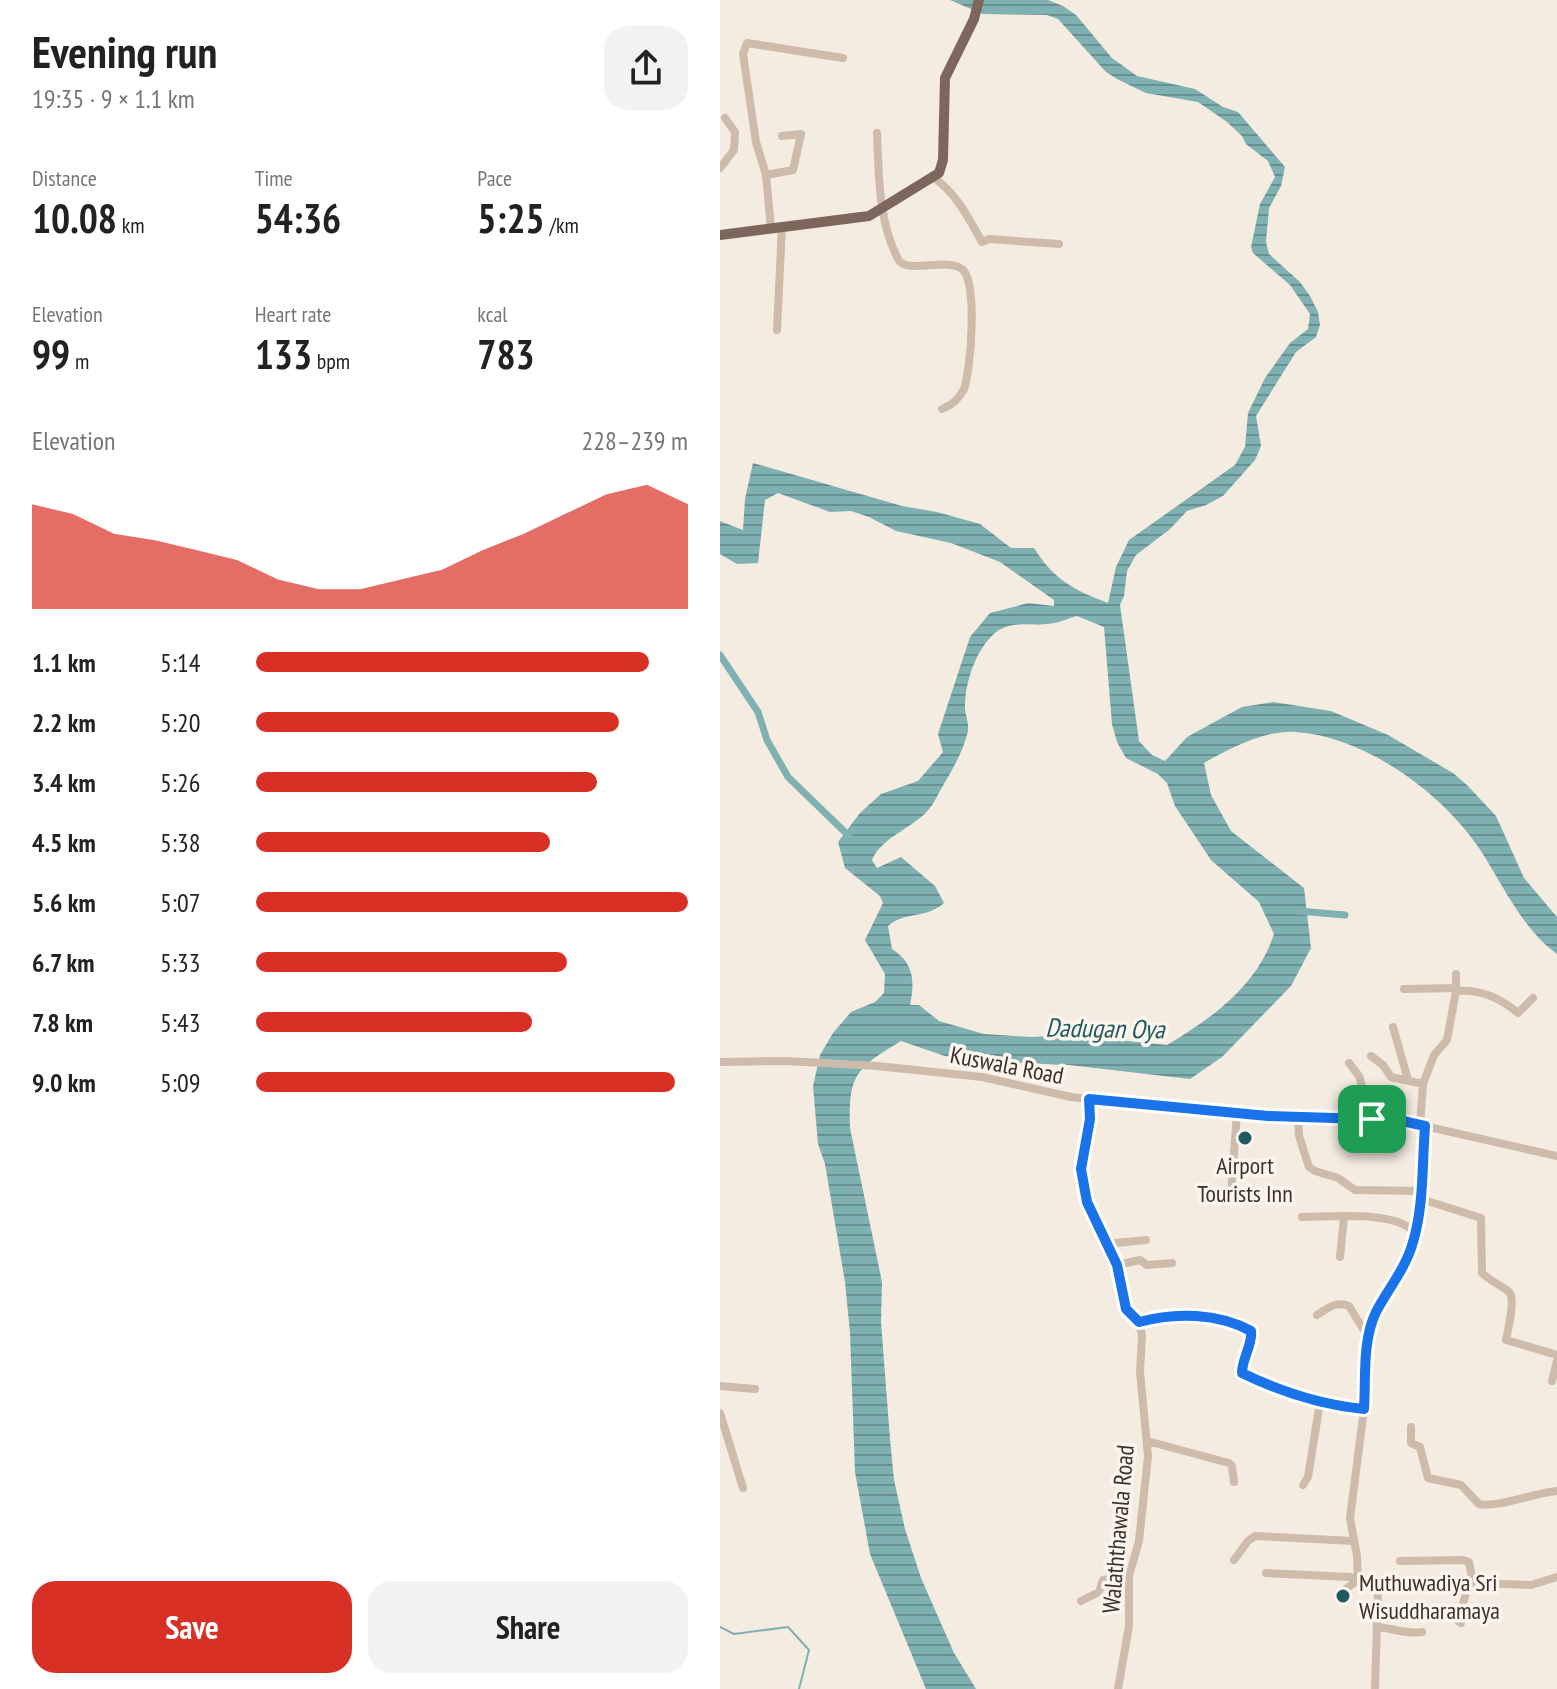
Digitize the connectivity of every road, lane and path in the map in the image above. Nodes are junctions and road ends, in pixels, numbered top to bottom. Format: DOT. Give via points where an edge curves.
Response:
graph roads {
  1 [pos="979,0"];
  2 [pos="843,58"];
  3 [pos="725,118"];
  4 [pos="877,133"];
  5 [pos="782,136"];
  6 [pos="720,168"];
  7 [pos="766,175"];
  8 [pos="933,177"];
  9 [pos="881,211"];
  10 [pos="776,227"];
  11 [pos="720,235"];
  12 [pos="1059,244"];
  13 [pos="777,330"];
  14 [pos="942,409"];
  15 [pos="1456,974"];
  16 [pos="1404,989"];
  17 [pos="1456,990"];
  18 [pos="1533,998"];
  19 [pos="1393,1027"];
  20 [pos="1371,1056"];
  21 [pos="720,1062"];
  22 [pos="1349,1063"];
  23 [pos="1408,1080"];
  24 [pos="1423,1084"];
  25 [pos="1089,1099"];
  26 [pos="1237,1113"];
  27 [pos="1298,1117"];
  28 [pos="1372,1119"];
  29 [pos="1422,1126"];
  30 [pos="1557,1156"];
  31 [pos="1231,1193"];
  32 [pos="1421,1195"];
  33 [pos="1302,1217"];
  34 [pos="1344,1217"];
  35 [pos="1414,1234"];
  36 [pos="1146,1240"];
  37 [pos="1106,1244"];
  38 [pos="1340,1257"];
  39 [pos="1172,1263"];
  40 [pos="1117,1265"];
  41 [pos="1317,1315"];
  42 [pos="1139,1322"];
  43 [pos="1369,1332"];
  44 [pos="1557,1355"];
  45 [pos="1557,1361"];
  46 [pos="1552,1381"];
  47 [pos="720,1386"];
  48 [pos="755,1389"];
  49 [pos="1320,1402"];
  50 [pos="1364,1409"];
  51 [pos="720,1413"];
  52 [pos="1411,1427"];
  53 [pos="1147,1441"];
  54 [pos="1234,1482"];
  55 [pos="1303,1485"];
  56 [pos="743,1488"];
  57 [pos="1557,1491"];
  58 [pos="1353,1541"];
  59 [pos="1234,1560"];
  60 [pos="1400,1561"];
  61 [pos="1266,1573"];
  62 [pos="1129,1576"];
  63 [pos="1557,1577"];
  64 [pos="1358,1580"];
  65 [pos="1471,1583"];
  66 [pos="1346,1589"];
  67 [pos="1378,1589"];
  68 [pos="1081,1601"];
  69 [pos="1461,1623"];
  70 [pos="1378,1627"];
  71 [pos="1422,1632"];
  72 [pos="1118,1689"];
  73 [pos="1375,1689"];
  1 -- 8 [label="main road" via="945,78 943,160"];
  2 -- 7 [label="street" via="747,43 743,54"];
  3 -- 6 [label="street" via="735,132 734,150"];
  4 -- 9 [label="street"];
  5 -- 7 [label="street" via="801,134 793,170"];
  7 -- 10 [label="street"];
  8 -- 9 [label="main road"];
  8 -- 12 [label="street" via="963,206 982,242"];
  9 -- 10 [label="main road"];
  9 -- 14 [label="street" via="901,264 953,264 968,276 969,369 963,391 953,405"];
  10 -- 11 [label="main road"];
  10 -- 13 [label="street"];
  15 -- 17 [label="street"];
  16 -- 17 [label="street"];
  17 -- 18 [label="street" via="1501,998 1518,1013"];
  17 -- 24 [label="street" via="1447,1040 1434,1055"];
  19 -- 23 [label="street"];
  20 -- 23 [label="street" via="1391,1077"];
  21 -- 25 [label="street, Kuswala Road" via="877,1066 982,1077"];
  22 -- 28 [label="street" via="1359,1076"];
  23 -- 24 [label="street"];
  24 -- 29 [label="street"];
  25 -- 26 [label="street, Kuswala Road"];
  25 -- 37 [label="street, Walaththawala Road" via="1081,1169 1087,1202"];
  26 -- 27 [label="street, Kuswala Road"];
  26 -- 31 [label="street"];
  27 -- 28 [label="street, Kuswala Road"];
  27 -- 32 [label="street" via="1299,1136 1315,1171 1355,1190"];
  28 -- 29 [label="street, Kuswala Road"];
  29 -- 30 [label="street, Kuswala Road"];
  29 -- 32 [label="street"];
  32 -- 35 [label="street"];
  32 -- 44 [label="street" via="1481,1218 1482,1273 1506,1289 1512,1300 1506,1340"];
  33 -- 34 [label="street"];
  34 -- 35 [label="street" via="1396,1220"];
  34 -- 38 [label="street"];
  35 -- 43 [label="street"];
  36 -- 37 [label="street"];
  37 -- 40 [label="street, Walaththawala Road"];
  39 -- 40 [label="street" via="1147,1265 1140,1260"];
  40 -- 42 [label="street, Walaththawala Road" via="1123,1302"];
  41 -- 43 [label="street" via="1341,1303"];
  42 -- 49 [label="street" via="1180,1316 1240,1325 1252,1336 1242,1373"];
  42 -- 53 [label="street, Walaththawala Road"];
  43 -- 50 [label="street"];
  45 -- 46 [label="street"];
  47 -- 48 [label="street"];
  49 -- 50 [label="street"];
  49 -- 55 [label="street"];
  50 -- 58 [label="street" via="1350,1518"];
  51 -- 56 [label="street"];
  52 -- 57 [label="street" via="1411,1443 1420,1447 1428,1478 1461,1485 1479,1504"];
  53 -- 54 [label="street" via="1229,1463"];
  53 -- 62 [label="street, Walaththawala Road" via="1139,1541"];
  58 -- 59 [label="street" via="1255,1536"];
  58 -- 64 [label="street"];
  60 -- 65 [label="street" via="1463,1560 1469,1562"];
  61 -- 64 [label="street"];
  62 -- 68 [label="street" via="1100,1577 1099,1592"];
  62 -- 72 [label="street, Walaththawala Road" via="1129,1626"];
  63 -- 65 [label="street" via="1531,1585"];
  64 -- 66 [label="street"];
  64 -- 67 [label="street"];
  65 -- 67 [label="street"];
  65 -- 69 [label="street" via="1460,1609"];
  67 -- 70 [label="street"];
  70 -- 71 [label="street"];
  70 -- 73 [label="street"];
}
